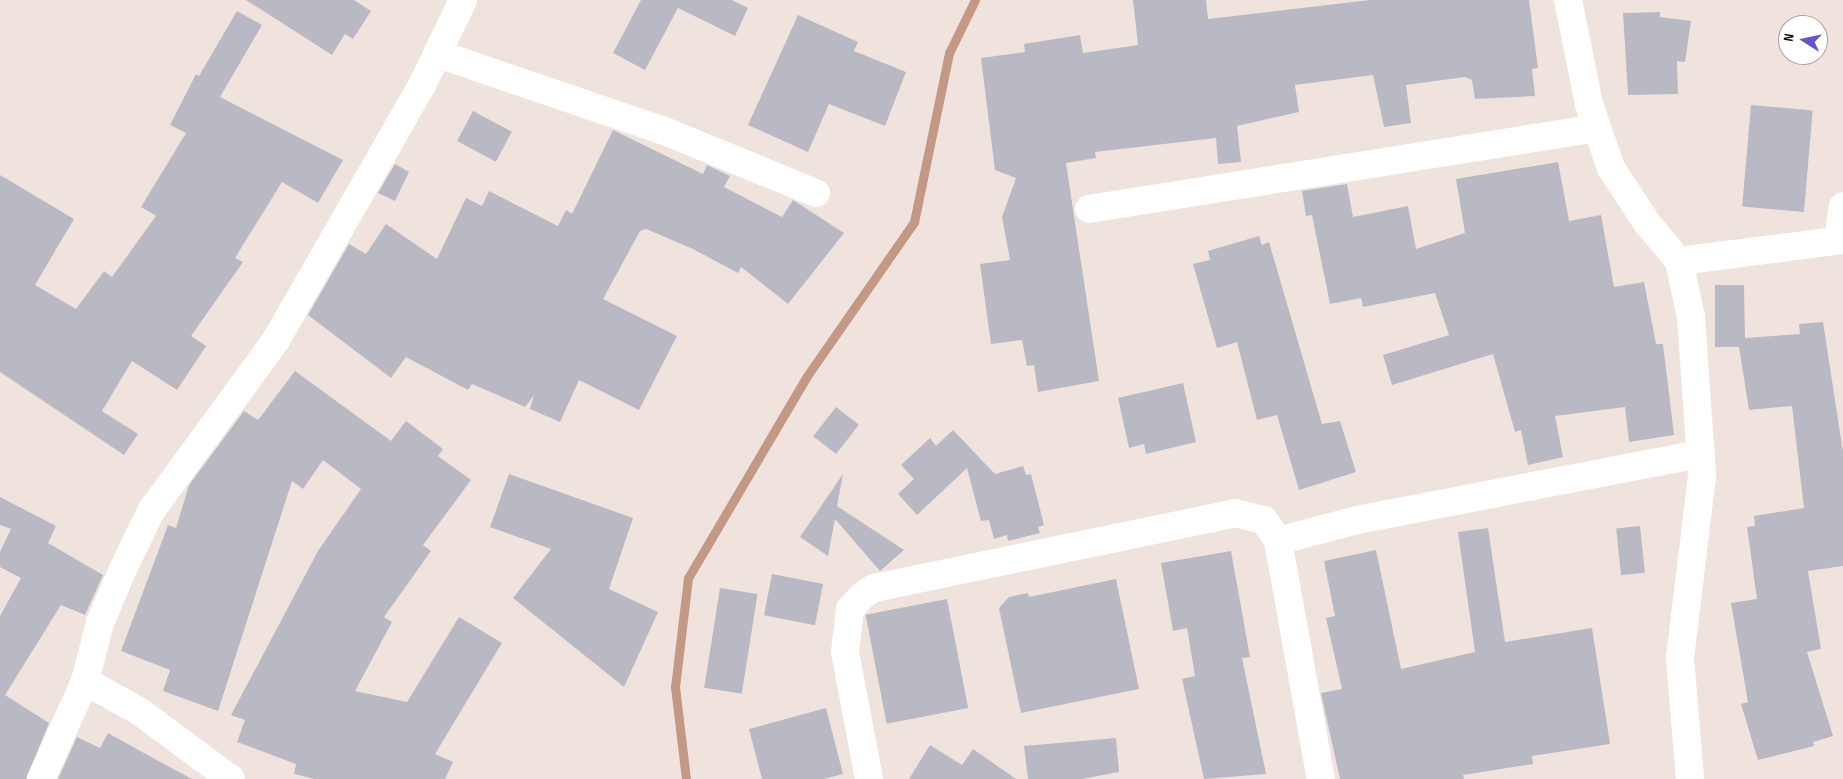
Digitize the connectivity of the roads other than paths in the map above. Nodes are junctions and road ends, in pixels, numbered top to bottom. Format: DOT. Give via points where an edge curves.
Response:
graph roads {
  1 [pos="462,0"];
  2 [pos="1568,0"];
  3 [pos="438,54"];
  4 [pos="1597,128"];
  5 [pos="816,193"];
  6 [pos="1843,206"];
  7 [pos="1089,209"];
  8 [pos="1841,240"];
  9 [pos="1679,261"];
  10 [pos="1701,454"];
  11 [pos="1278,541"];
  12 [pos="85,681"];
  13 [pos="41,779"];
  14 [pos="232,779"];
  15 [pos="869,779"];
  16 [pos="1321,779"];
  17 [pos="1690,779"];
  1 -- 3 [label="street"];
  2 -- 4 [label="street"];
  3 -- 5 [label="street" via="667,132"];
  3 -- 12 [label="street" via="276,340 151,511 100,623"];
  4 -- 7 [label="street"];
  4 -- 9 [label="street" via="1611,168 1647,224"];
  6 -- 8 [label="street"];
  8 -- 9 [label="street"];
  9 -- 10 [label="street" via="1699,385"];
  10 -- 11 [label="street" via="1357,520"];
  10 -- 17 [label="street" via="1693,574 1680,657"];
  11 -- 15 [label="street" via="1264,520 1235,513 874,588 850,608 844,635 853,709"];
  11 -- 16 [label="street"];
  12 -- 13 [label="street"];
  12 -- 14 [label="street" via="139,711"];
}
